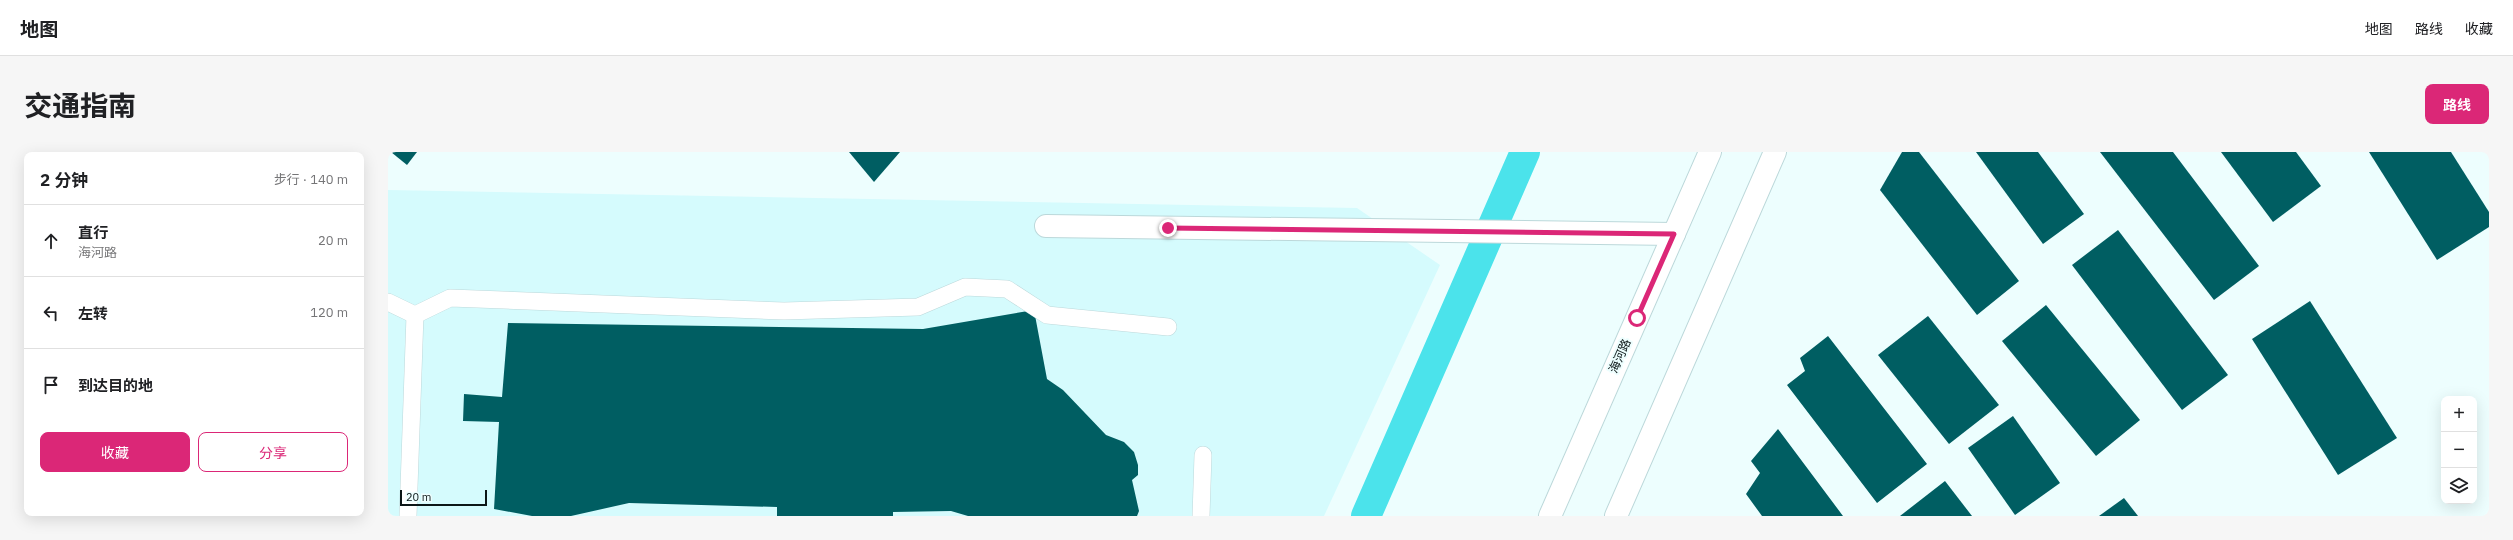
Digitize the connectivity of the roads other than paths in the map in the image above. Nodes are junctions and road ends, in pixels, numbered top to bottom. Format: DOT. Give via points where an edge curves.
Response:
graph roads {
  1 [pos="1710,152"];
  2 [pos="1775,152"];
  3 [pos="1046,226"];
  4 [pos="1674,234"];
  5 [pos="388,302"];
  6 [pos="415,315"];
  7 [pos="1168,327"];
  8 [pos="1203,455"];
  9 [pos="408,516"];
  10 [pos="1201,516"];
  11 [pos="1550,516"];
  12 [pos="1616,516"];
  1 -- 4 [label="street, 海河路"];
  2 -- 12 [label="street"];
  3 -- 4 [label="street"];
  4 -- 11 [label="street, 海河路"];
  5 -- 6 [label="lane"];
  6 -- 7 [label="lane" via="450,298 784,311 918,307 965,287 1007,289 1047,315"];
  6 -- 9 [label="lane"];
  8 -- 10 [label="lane"];
}
